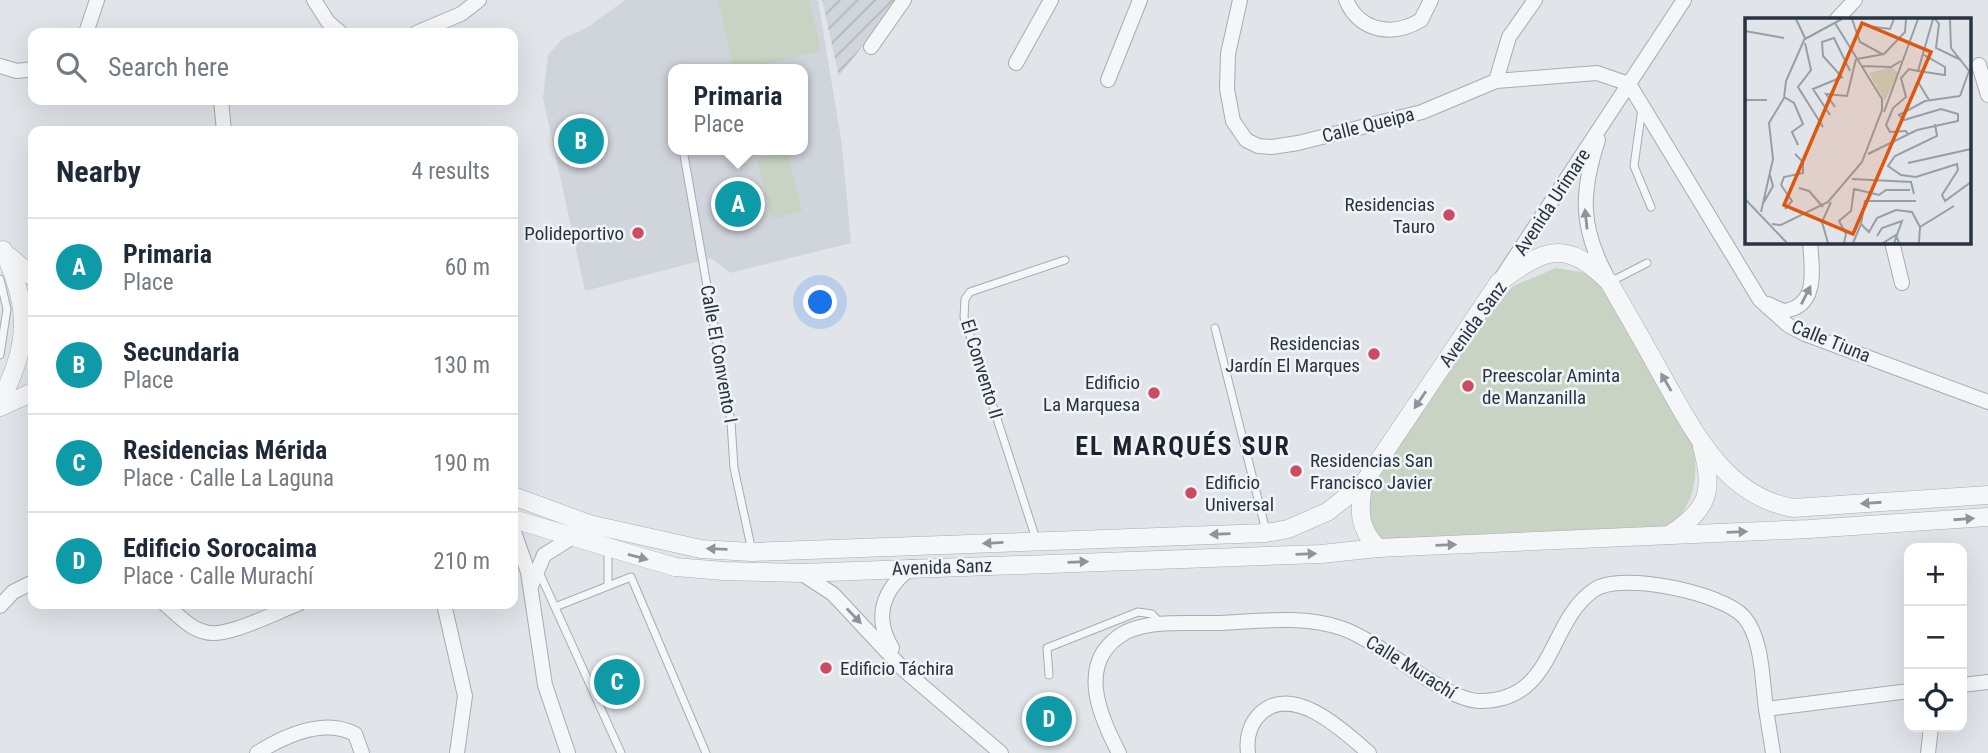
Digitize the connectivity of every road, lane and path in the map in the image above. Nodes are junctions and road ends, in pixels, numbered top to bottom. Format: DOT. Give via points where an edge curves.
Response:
graph roads {
  1 [pos="97,0"];
  2 [pos="314,0"];
  3 [pos="478,0"];
  4 [pos="904,0"];
  5 [pos="1051,0"];
  6 [pos="1140,0"];
  7 [pos="1240,0"];
  8 [pos="1346,0"];
  9 [pos="1431,0"];
  10 [pos="1535,0"];
  11 [pos="1684,0"];
  12 [pos="1855,0"];
  13 [pos="1838,18"];
  14 [pos="88,28"];
  15 [pos="335,28"];
  16 [pos="428,28"];
  17 [pos="871,47"];
  18 [pos="1016,63"];
  19 [pos="1979,65"];
  20 [pos="0,66"];
  21 [pos="28,70"];
  22 [pos="1108,80"];
  23 [pos="1496,81"];
  24 [pos="1629,84"];
  25 [pos="1988,95"];
  26 [pos="1642,104"];
  27 [pos="221,105"];
  28 [pos="1604,121"];
  29 [pos="224,126"];
  30 [pos="684,155"];
  31 [pos="1651,207"];
  32 [pos="1810,243"];
  33 [pos="1892,243"];
  34 [pos="1,249"];
  35 [pos="1065,260"];
  36 [pos="1647,263"];
  37 [pos="28,273"];
  38 [pos="0,279"];
  39 [pos="1499,282"];
  40 [pos="1609,282"];
  41 [pos="1902,283"];
  42 [pos="1760,300"];
  43 [pos="6,307"];
  44 [pos="0,318"];
  45 [pos="1214,328"];
  46 [pos="0,355"];
  47 [pos="28,394"];
  48 [pos="0,401"];
  49 [pos="1988,402"];
  50 [pos="0,407"];
  51 [pos="1700,441"];
  52 [pos="1363,485"];
  53 [pos="1988,495"];
  54 [pos="518,498"];
  55 [pos="1988,517"];
  56 [pos="518,520"];
  57 [pos="1266,533"];
  58 [pos="1669,535"];
  59 [pos="573,537"];
  60 [pos="1036,541"];
  61 [pos="518,543"];
  62 [pos="608,548"];
  63 [pos="1378,548"];
  64 [pos="752,552"];
  65 [pos="912,567"];
  66 [pos="537,568"];
  67 [pos="801,573"];
  68 [pos="28,584"];
  69 [pos="608,586"];
  70 [pos="531,589"];
  71 [pos="0,606"];
  72 [pos="555,607"];
  73 [pos="171,609"];
  74 [pos="285,609"];
  75 [pos="445,609"];
  76 [pos="1161,624"];
  77 [pos="905,671"];
  78 [pos="1049,675"];
  79 [pos="1988,681"];
  80 [pos="1967,684"];
  81 [pos="1904,692"];
  82 [pos="1766,709"];
  83 [pos="1930,732"];
  84 [pos="257,753"];
  85 [pos="362,753"];
  86 [pos="457,753"];
  87 [pos="568,753"];
  88 [pos="621,753"];
  89 [pos="706,753"];
  90 [pos="1000,753"];
  91 [pos="1119,753"];
  92 [pos="1248,753"];
  93 [pos="1369,753"];
  94 [pos="1773,753"];
  95 [pos="1928,753"];
  1 -- 14 [label="street"];
  2 -- 15 [label="street"];
  3 -- 16 [label="street" via="461,15"];
  4 -- 17 [label="street"];
  5 -- 18 [label="street"];
  6 -- 22 [label="street"];
  7 -- 23 [label="street, Calle Queipa" via="1228,54 1227,89 1233,121 1246,140 1258,146 1298,143 1422,112"];
  8 -- 9 [label="street" via="1358,19 1376,30 1391,31 1421,20"];
  10 -- 23 [label="street" via="1510,37"];
  11 -- 24 [label="street, Avenida Urimare"];
  12 -- 13 [label="street"];
  19 -- 25 [label="street"];
  20 -- 21 [label="street"];
  23 -- 24 [label="street, Calle Queipa" via="1597,73"];
  24 -- 26 [label="street, Calle Tiuna"];
  24 -- 28 [label="street, Avenida Urimare"];
  26 -- 31 [label="lane" via="1634,166"];
  26 -- 42 [label="street, Calle Tiuna"];
  27 -- 29 [label="street"];
  28 -- 39 [label="street, Avenida Urimare"];
  40 -- 28 [label="street, Avenida Urimare, one-way" via="1591,248 1585,212 1587,177"];
  30 -- 64 [label="lane, Calle El Convento I" via="731,422 734,468"];
  42 -- 32 [label="street, one-way" via="1783,311 1801,306 1813,276"];
  33 -- 41 [label="street"];
  34 -- 37 [label="street"];
  34 -- 48 [label="street" via="20,289 25,315 19,356"];
  35 -- 60 [label="lane, El Convento II" via="970,292 965,299 964,317"];
  36 -- 40 [label="lane"];
  38 -- 43 [label="lane"];
  39 -- 40 [label="street, Avenida Sanz" via="1535,258 1556,251 1589,262"];
  39 -- 52 [label="street, Avenida Sanz, one-way"];
  51 -- 40 [label="street, Avenida Sanz, one-way"];
  42 -- 49 [label="street, Calle Tiuna" via="1787,325 1805,334"];
  43 -- 44 [label="lane"];
  43 -- 46 [label="lane"];
  45 -- 57 [label="lane"];
  47 -- 50 [label="street"];
  53 -- 51 [label="street, Avenida Sanz, one-way" via="1779,506 1738,484"];
  51 -- 58 [label="street, Avenida Sanz" via="1707,476 1703,506 1691,521"];
  52 -- 57 [label="street, Avenida Sanz" via="1327,512"];
  52 -- 63 [label="street, Avenida Sanz" via="1359,517 1367,537"];
  64 -- 54 [label="street, Avenida Sanz, one-way" via="701,549 589,524"];
  58 -- 55 [label="street, Avenida Sanz, one-way"];
  56 -- 59 [label="street, Avenida Sanz"];
  57 -- 60 [label="street, Avenida Sanz, one-way"];
  63 -- 58 [label="street, Avenida Sanz, one-way"];
  59 -- 62 [label="street, Avenida Sanz"];
  59 -- 66 [label="street" via="552,548"];
  60 -- 64 [label="street, Avenida Sanz, one-way"];
  61 -- 70 [label="street"];
  62 -- 67 [label="street, Avenida Sanz, one-way" via="675,567"];
  62 -- 69 [label="lane"];
  65 -- 63 [label="street, Avenida Sanz, one-way"];
  65 -- 67 [label="street, Avenida Sanz"];
  65 -- 77 [label="street" via="893,584 881,612 883,633"];
  66 -- 70 [label="street"];
  66 -- 72 [label="lane"];
  67 -- 77 [label="street, one-way" via="833,594"];
  68 -- 71 [label="street"];
  69 -- 72 [label="lane"];
  69 -- 89 [label="lane" via="632,579"];
  70 -- 87 [label="street" via="545,685"];
  72 -- 88 [label="lane"];
  73 -- 74 [label="street" via="207,633 222,633"];
  75 -- 86 [label="street" via="465,696"];
  76 -- 78 [label="lane" via="1152,614 1138,612 1047,648"];
  76 -- 82 [label="street, Calle Murachí" via="1322,623 1359,635 1464,699 1480,701 1514,694 1529,684 1583,598 1597,587 1636,583 1715,600 1744,618 1757,647"];
  76 -- 91 [label="street, Calle Murachí" via="1126,632 1105,653 1097,671 1096,705"];
  77 -- 90 [label="street"];
  79 -- 80 [label="street"];
  81 -- 82 [label="street"];
  82 -- 94 [label="street, Calle Murachí"];
  83 -- 95 [label="street"];
  84 -- 85 [label="street" via="297,732 326,728 355,734"];
  92 -- 93 [label="street" via="1255,719 1279,704 1295,704 1327,719"];
}
